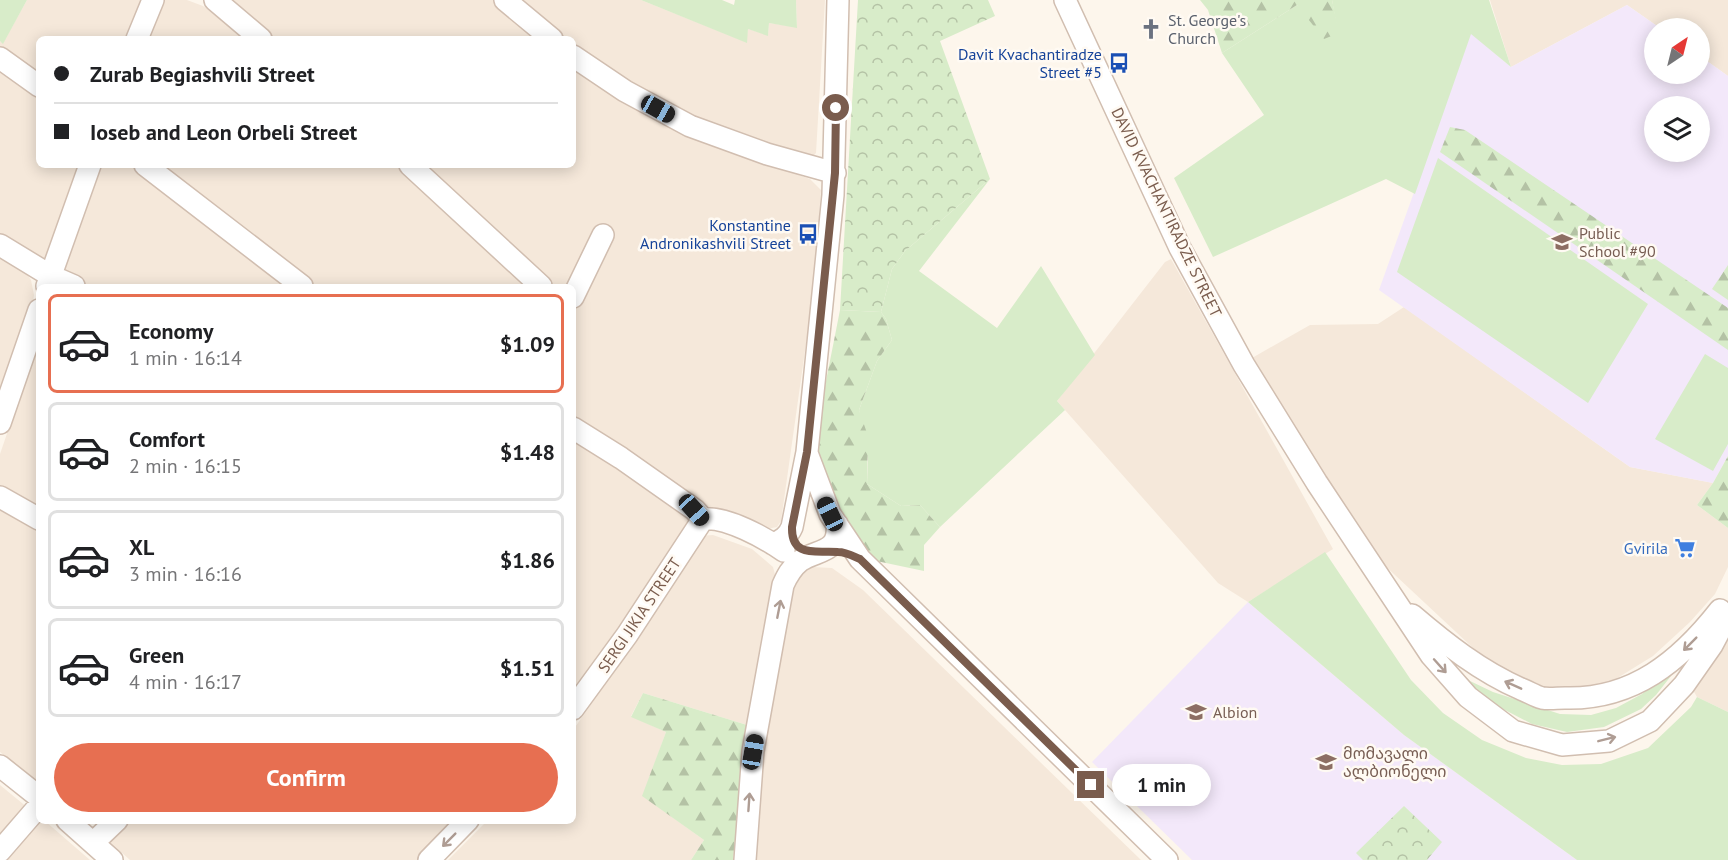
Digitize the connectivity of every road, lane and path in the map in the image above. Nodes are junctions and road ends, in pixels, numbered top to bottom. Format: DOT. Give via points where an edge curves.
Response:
graph roads {
  1 [pos="153,0"];
  2 [pos="215,0"];
  3 [pos="505,0"];
  4 [pos="838,0"];
  5 [pos="1065,0"];
  6 [pos="138,36"];
  7 [pos="257,36"];
  8 [pos="548,36"];
  9 [pos="0,58"];
  10 [pos="576,58"];
  11 [pos="36,84"];
  12 [pos="89,168"];
  13 [pos="149,168"];
  14 [pos="413,168"];
  15 [pos="835,173"];
  16 [pos="603,235"];
  17 [pos="0,245"];
  18 [pos="49,281"];
  19 [pos="64,284"];
  20 [pos="299,284"];
  21 [pos="539,284"];
  22 [pos="576,291"];
  23 [pos="36,319"];
  24 [pos="0,423"];
  25 [pos="576,430"];
  26 [pos="807,452"];
  27 [pos="0,498"];
  28 [pos="36,517"];
  29 [pos="703,519"];
  30 [pos="833,519"];
  31 [pos="793,525"];
  32 [pos="773,544"];
  33 [pos="816,552"];
  34 [pos="860,559"];
  35 [pos="792,568"];
  36 [pos="1395,600"];
  37 [pos="1728,600"];
  38 [pos="1728,615"];
  39 [pos="576,705"];
  40 [pos="0,766"];
  41 [pos="36,795"];
  42 [pos="36,809"];
  43 [pos="71,824"];
  44 [pos="113,824"];
  45 [pos="464,824"];
  46 [pos="93,843"];
  47 [pos="0,851"];
  48 [pos="112,860"];
  49 [pos="429,860"];
  50 [pos="745,860"];
  51 [pos="1167,860"];
  1 -- 6 [label="street"];
  2 -- 7 [label="street"];
  3 -- 8 [label="street"];
  4 -- 15 [label="street"];
  5 -- 36 [label="street, DAVID KVACHANTIRADZE STREET" via="1180,248 1244,365"];
  9 -- 11 [label="street"];
  10 -- 15 [label="street" via="625,91 690,126"];
  12 -- 18 [label="street"];
  13 -- 20 [label="street"];
  14 -- 21 [label="street"];
  15 -- 26 [label="street"];
  16 -- 22 [label="street"];
  17 -- 18 [label="street"];
  18 -- 19 [label="street"];
  23 -- 24 [label="street"];
  25 -- 29 [label="street"];
  26 -- 30 [label="street"];
  26 -- 31 [label="street"];
  27 -- 28 [label="street"];
  29 -- 32 [label="street" via="719,520"];
  29 -- 39 [label="street, SERGI JIKIA STREET"];
  30 -- 31 [label="street" via="824,510 810,508"];
  30 -- 33 [label="street" via="837,537 829,548"];
  30 -- 34 [label="street"];
  31 -- 32 [label="street" via="789,534"];
  31 -- 33 [label="street" via="800,548"];
  32 -- 33 [label="street"];
  32 -- 35 [label="street" via="787,553"];
  33 -- 34 [label="street" via="844,552"];
  33 -- 35 [label="street"];
  34 -- 51 [label="street"];
  50 -- 35 [label="street, one-way" via="753,752 783,585"];
  37 -- 36 [label="street, DAVID KVACHANTIRADZE STREET, one-way" via="1673,661 1634,686 1586,699 1541,698 1494,677 1445,643"];
  36 -- 38 [label="street, DAVID KVACHANTIRADZE STREET, one-way" via="1431,655 1468,697 1513,731 1562,745 1609,741 1650,721 1684,685"];
  40 -- 41 [label="street"];
  42 -- 47 [label="street"];
  43 -- 46 [label="street"];
  44 -- 46 [label="street"];
  45 -- 49 [label="street, one-way"];
  46 -- 48 [label="street"];
}
